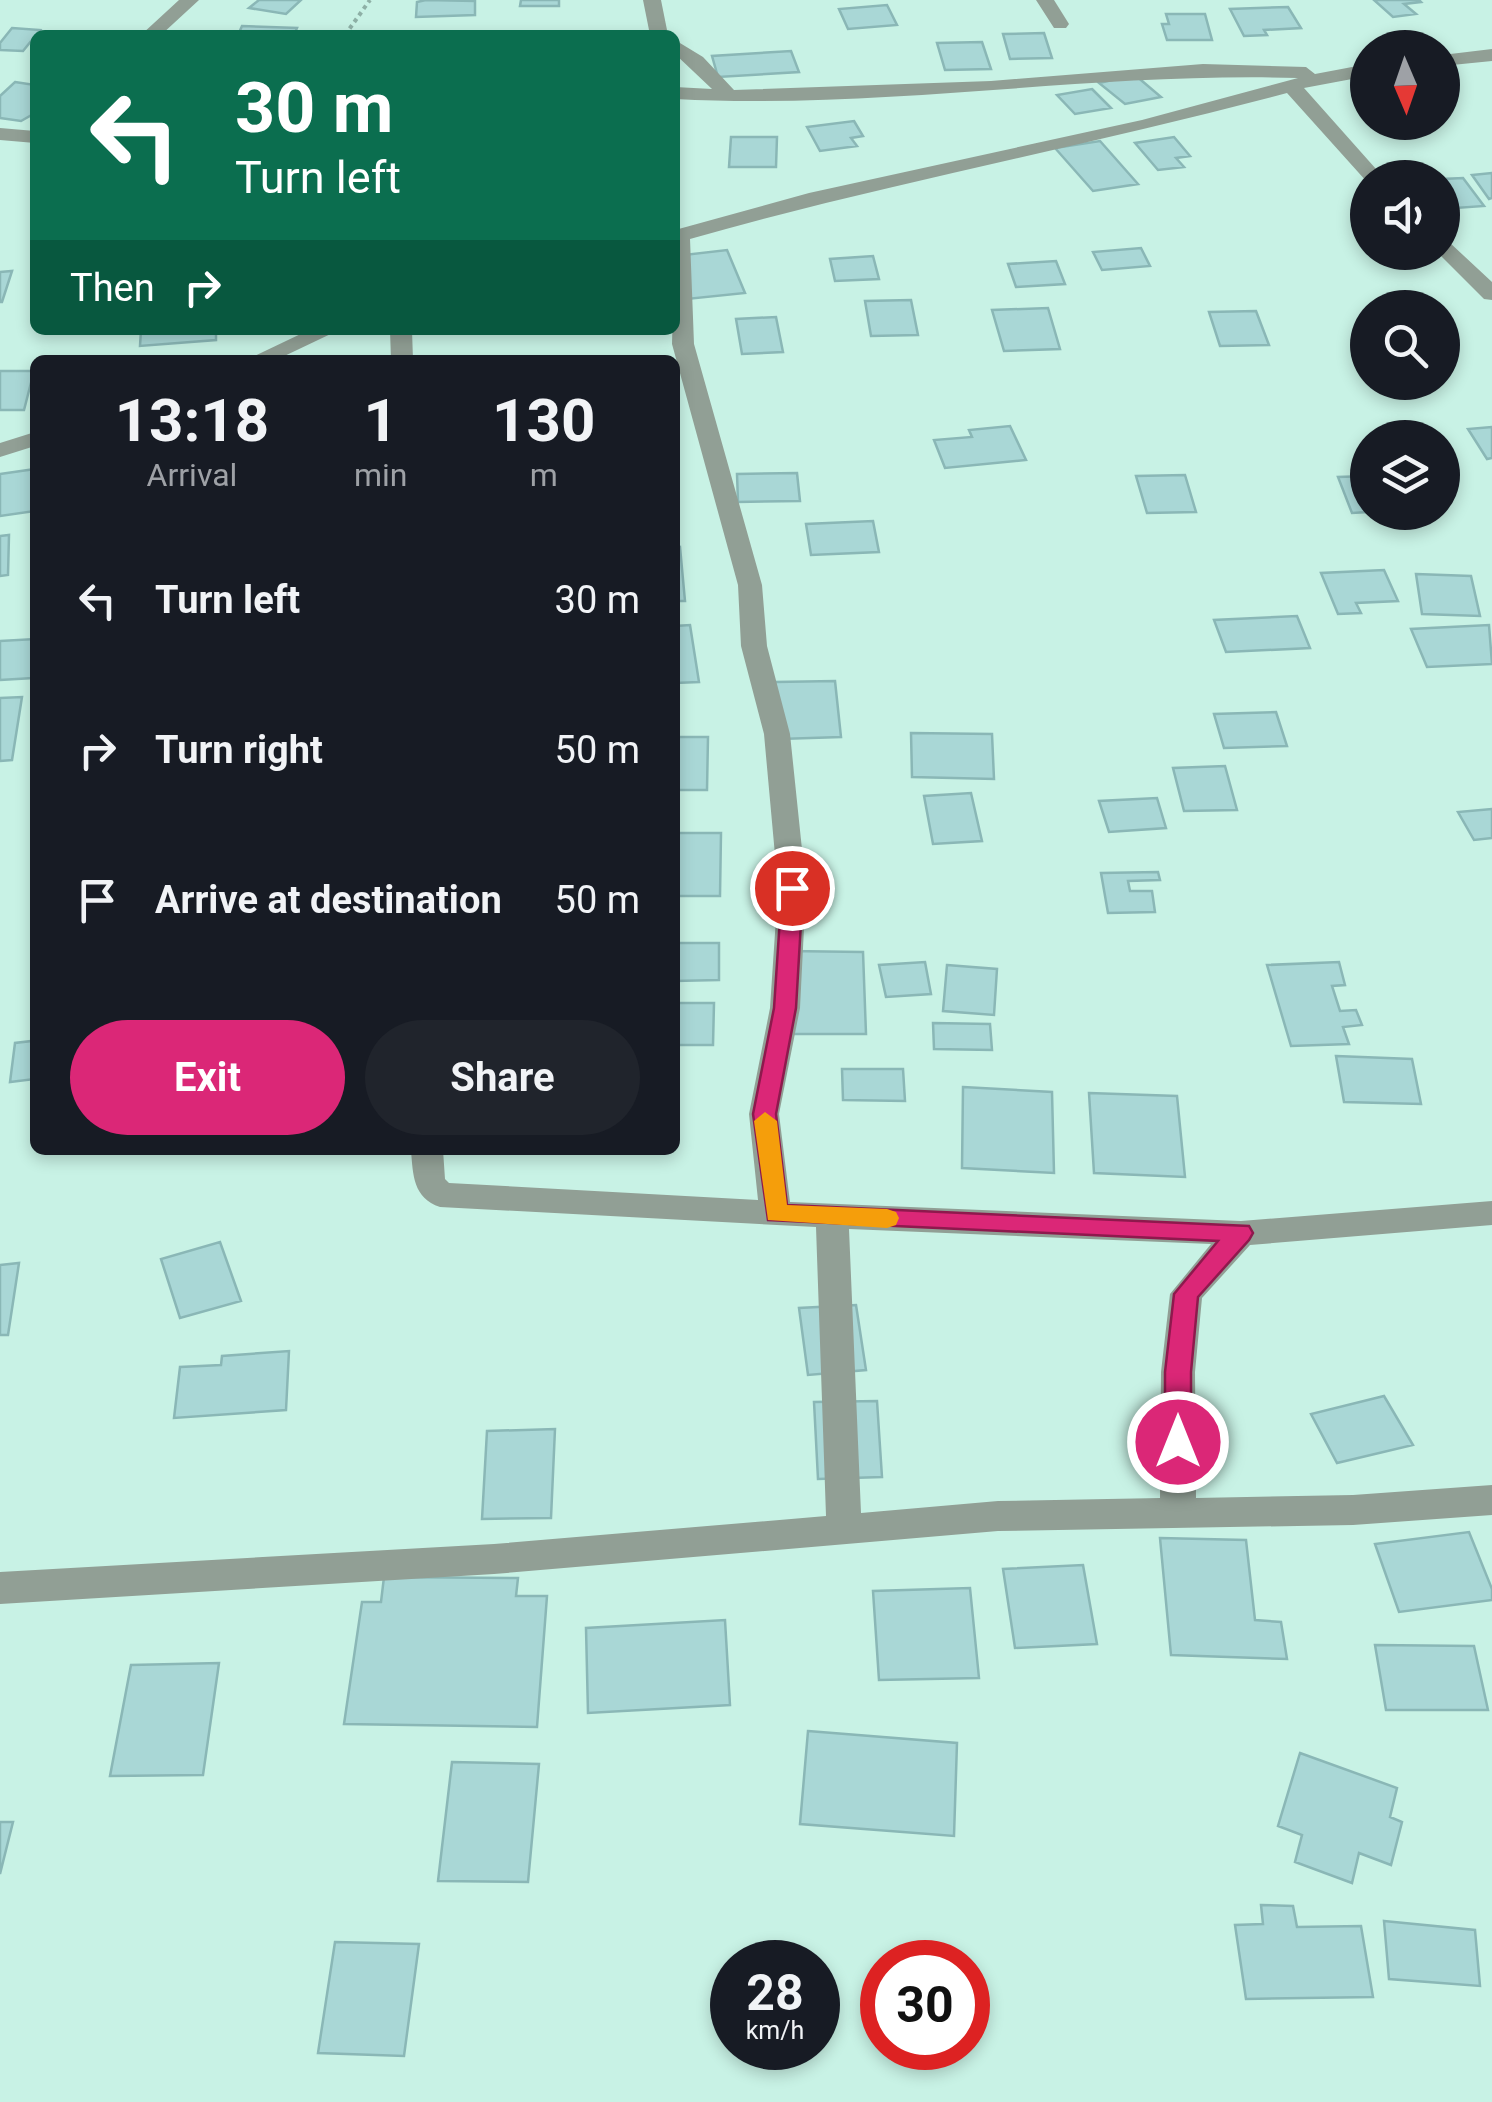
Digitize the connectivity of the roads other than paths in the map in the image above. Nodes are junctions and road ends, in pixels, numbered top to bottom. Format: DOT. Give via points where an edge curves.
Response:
graph roads {
  1 [pos="190,0"];
  2 [pos="652,0"];
  3 [pos="1045,0"];
  4 [pos="1060,24"];
  5 [pos="156,30"];
  6 [pos="659,30"];
  7 [pos="680,50"];
  8 [pos="1492,55"];
  9 [pos="1460,59"];
  10 [pos="1350,72"];
  11 [pos="1340,73"];
  12 [pos="1292,87"];
  13 [pos="680,93"];
  14 [pos="729,96"];
  15 [pos="0,134"];
  16 [pos="30,137"];
  17 [pos="1358,160"];
  18 [pos="680,235"];
  19 [pos="1460,263"];
  20 [pos="680,290"];
  21 [pos="1492,294"];
  22 [pos="316,335"];
  23 [pos="269,355"];
  24 [pos="30,441"];
  25 [pos="0,450"];
  26 [pos="427,1155"];
  27 [pos="1492,1213"];
  28 [pos="776,1214"];
  29 [pos="832,1216"];
  30 [pos="1240,1233"];
  31 [pos="1492,1500"];
  32 [pos="1178,1512"];
  33 [pos="844,1530"];
  34 [pos="0,1588"];
  1 -- 5 [label="street"];
  2 -- 6 [label="street"];
  3 -- 4 [label="street"];
  7 -- 14 [label="street"];
  8 -- 9 [label="street"];
  10 -- 11 [label="street"];
  11 -- 12 [label="street"];
  11 -- 14 [label="street" via="1203,70 991,88"];
  12 -- 17 [label="street"];
  12 -- 18 [label="street" via="827,194"];
  13 -- 14 [label="street"];
  15 -- 16 [label="street"];
  19 -- 21 [label="street"];
  20 -- 28 [label="street" via="682,344 750,585 754,646 777,734 792,888 785,1008 764,1114"];
  22 -- 23 [label="street"];
  24 -- 25 [label="street"];
  26 -- 28 [label="street" via="429,1182 440,1194"];
  27 -- 30 [label="street"];
  28 -- 29 [label="street"];
  29 -- 30 [label="street"];
  29 -- 33 [label="street"];
  30 -- 32 [label="street" via="1186,1294 1178,1372"];
  31 -- 32 [label="street"];
  32 -- 33 [label="street" via="998,1516"];
  33 -- 34 [label="street"];
}
